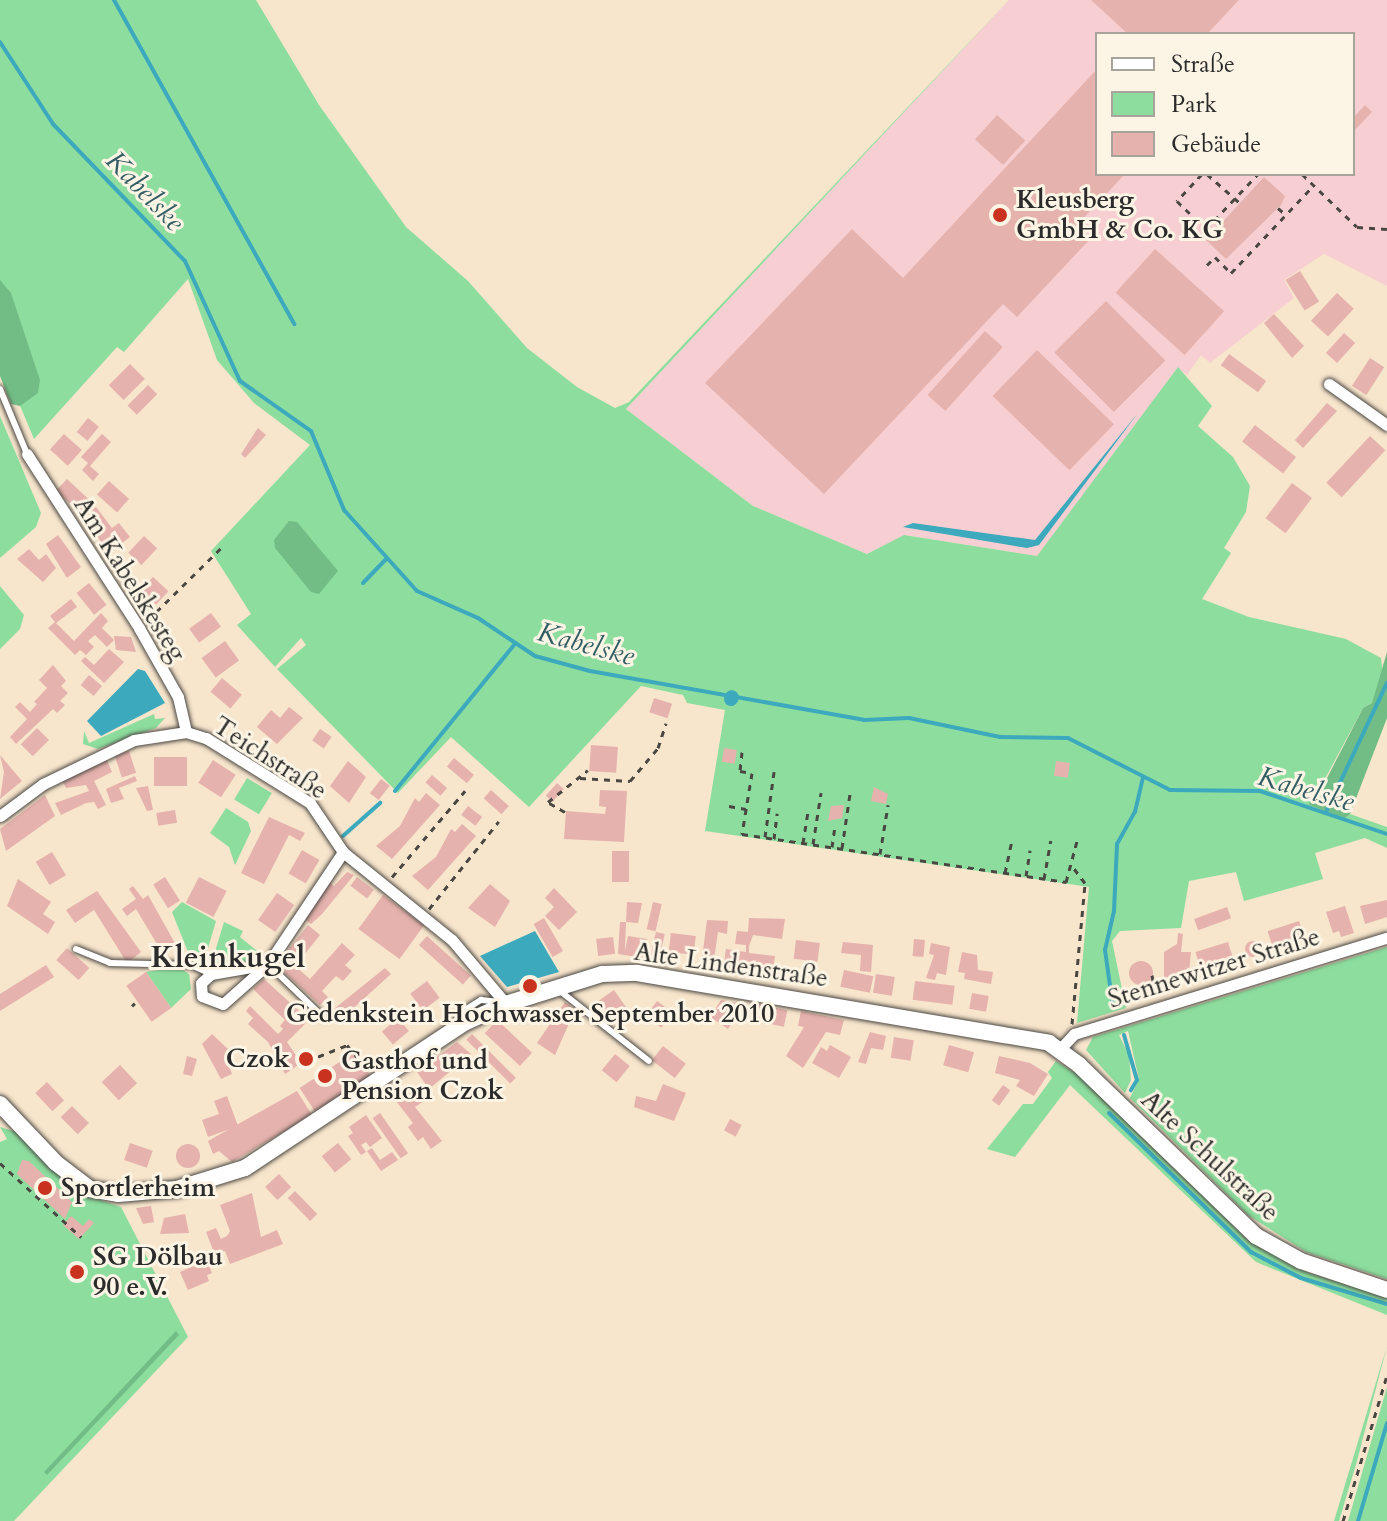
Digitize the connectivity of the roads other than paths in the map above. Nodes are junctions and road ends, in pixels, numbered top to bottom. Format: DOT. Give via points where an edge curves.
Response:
graph roads {
  1 [pos="1329,384"];
  2 [pos="0,389"];
  3 [pos="1387,425"];
  4 [pos="27,454"];
  5 [pos="186,732"];
  6 [pos="0,816"];
  7 [pos="343,852"];
  8 [pos="1387,938"];
  9 [pos="76,949"];
  10 [pos="268,964"];
  11 [pos="211,974"];
  12 [pos="557,988"];
  13 [pos="506,1004"];
  14 [pos="323,1017"];
  15 [pos="1060,1049"];
  16 [pos="649,1061"];
  17 [pos="1,1109"];
  18 [pos="1387,1290"];
  1 -- 3 [label="street"];
  2 -- 4 [label="lane"];
  4 -- 5 [label="street, Am Kabelskesteg" via="139,628 178,697"];
  5 -- 6 [label="street, Teichstraße" via="134,740 103,753 43,784"];
  5 -- 7 [label="street, Teichstraße" via="206,738 310,803"];
  7 -- 10 [label="street"];
  7 -- 13 [label="street, Teichstraße" via="468,955"];
  8 -- 15 [label="street, Stennewitzer Straße" via="1074,1034"];
  9 -- 11 [label="lane" via="110,963 191,965"];
  10 -- 11 [label="street"];
  10 -- 11 [label="street" via="223,1004 202,996 201,983"];
  10 -- 14 [label="lane"];
  12 -- 13 [label="street, Alte Lindenstraße"];
  12 -- 15 [label="street, Alte Lindenstraße" via="602,974 637,973 1036,1038"];
  12 -- 16 [label="lane"];
  13 -- 17 [label="street, Alte Lindenstraße" via="448,1033 245,1168 177,1189 118,1194 90,1189"];
  15 -- 18 [label="street, Alte Schulstraße" via="1256,1236 1301,1261"];
}
